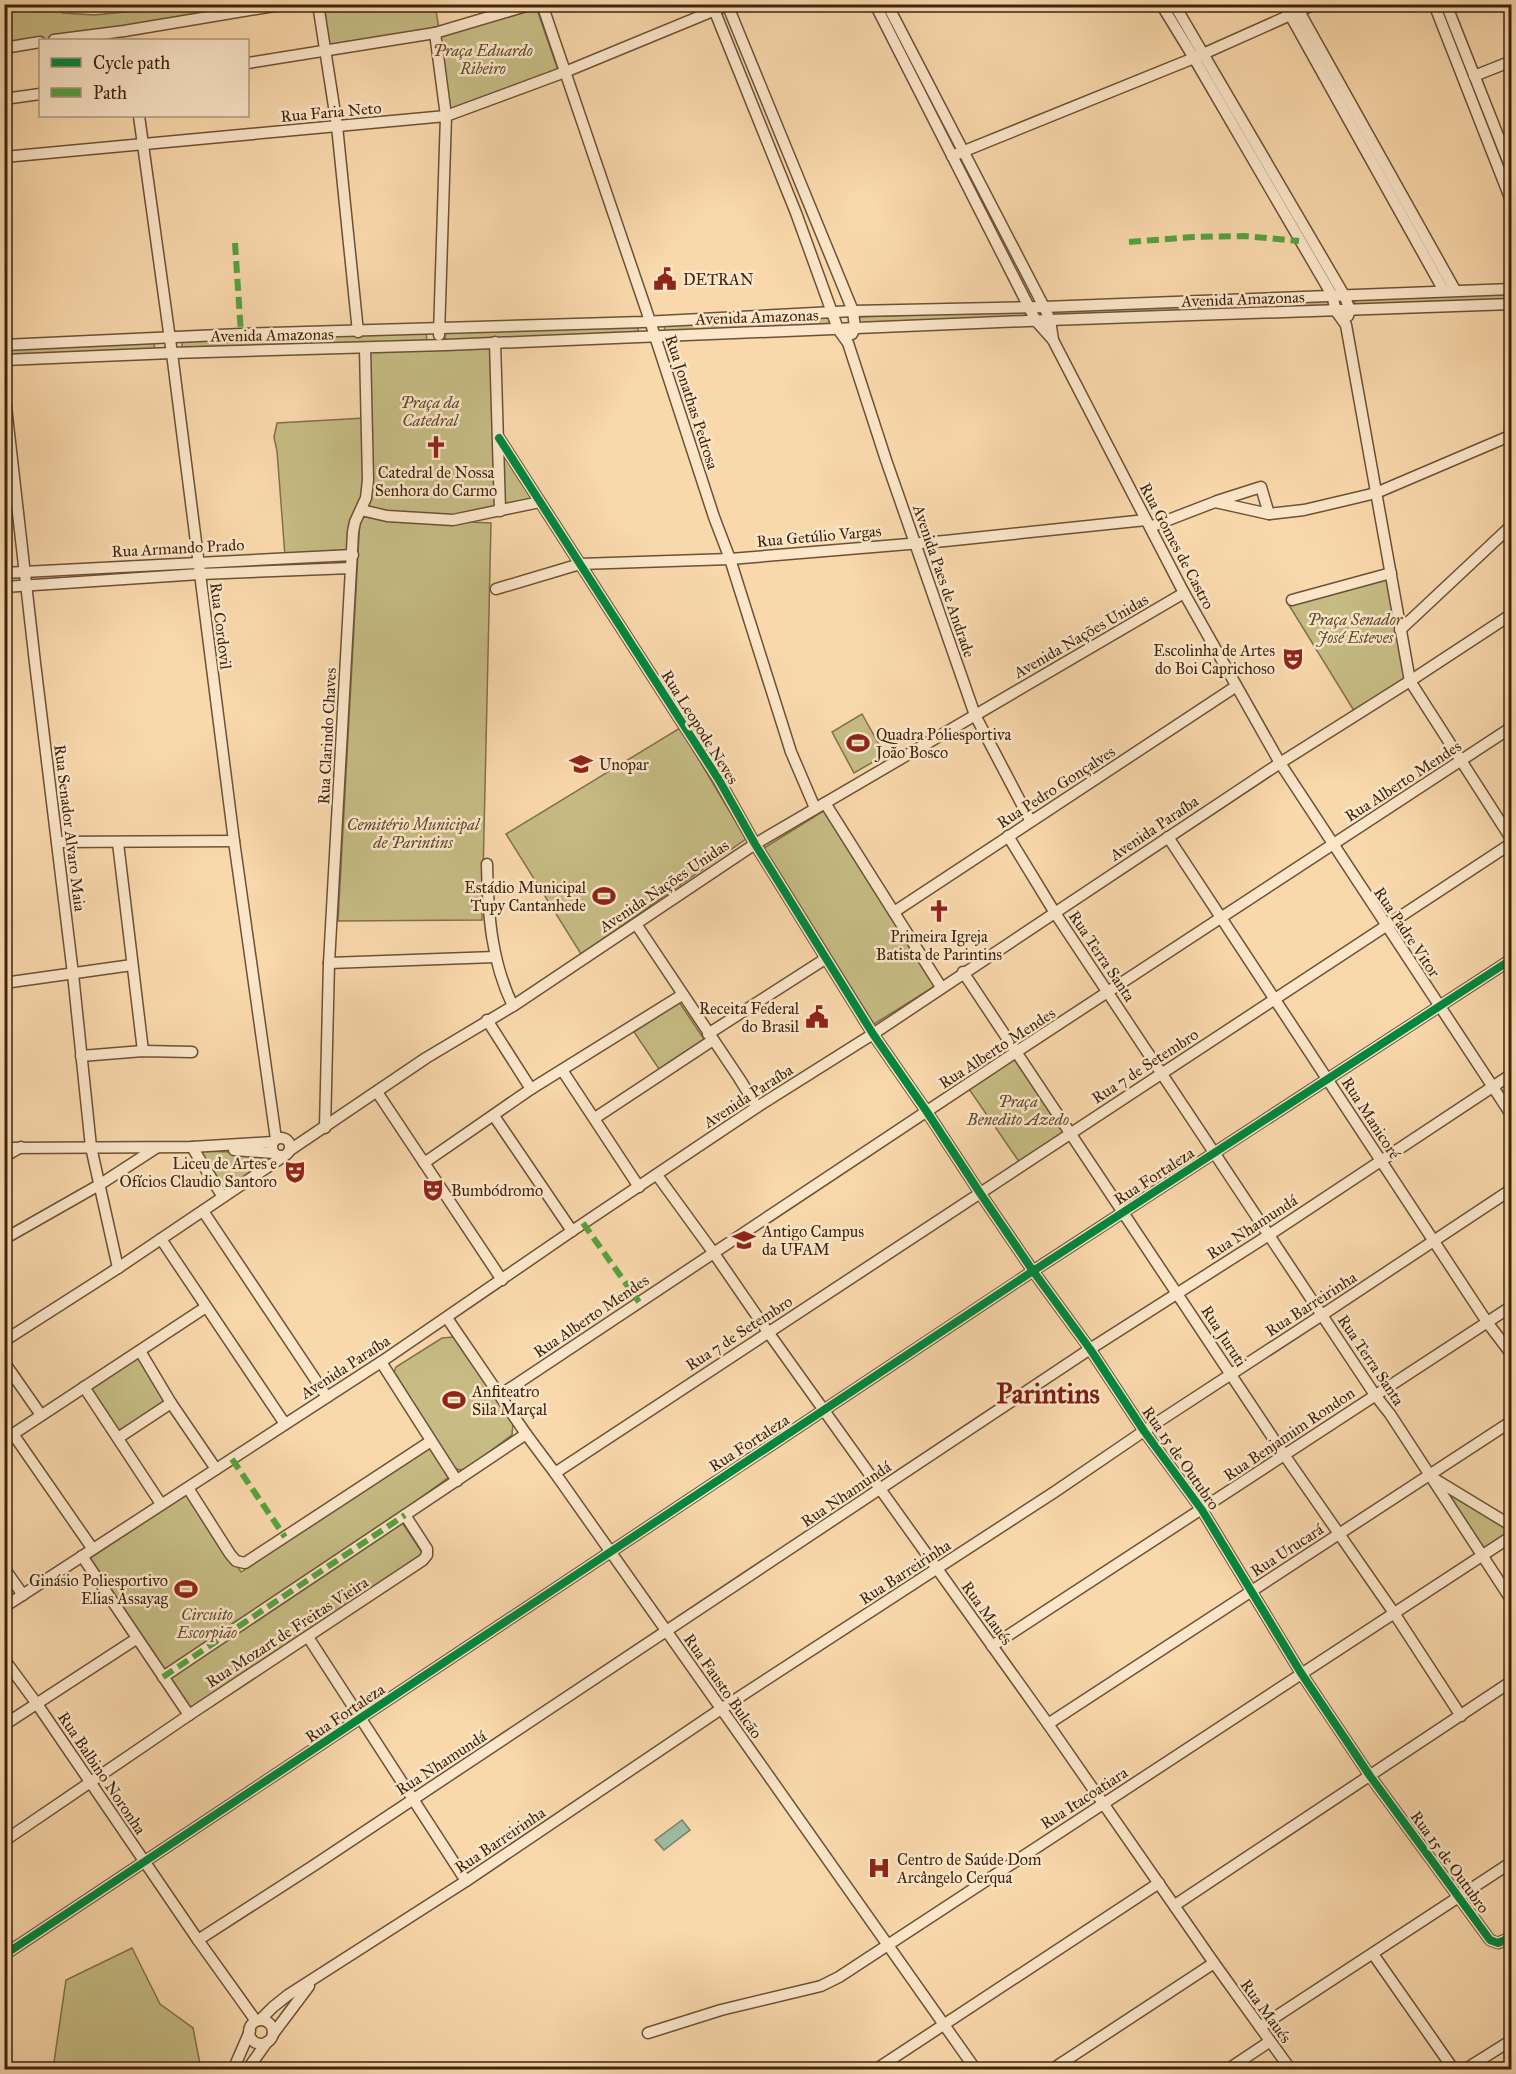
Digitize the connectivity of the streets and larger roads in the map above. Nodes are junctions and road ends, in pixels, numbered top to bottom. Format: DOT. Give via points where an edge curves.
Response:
graph roads {
  1 [pos="285,4"];
  2 [pos="318,4"];
  3 [pos="533,4"];
  4 [pos="542,4"];
  5 [pos="875,4"];
  6 [pos="887,4"];
  7 [pos="1161,4"];
  8 [pos="1174,4"];
  9 [pos="1284,4"];
  10 [pos="1315,4"];
  11 [pos="1434,4"];
  12 [pos="1446,4"];
  13 [pos="728,5"];
  14 [pos="715,8"];
  15 [pos="1295,10"];
  16 [pos="435,33"];
  17 [pos="125,36"];
  18 [pos="72,39"];
  19 [pos="39,42"];
  20 [pos="4,48"];
  21 [pos="325,52"];
  22 [pos="1198,56"];
  23 [pos="1512,61"];
  24 [pos="249,63"];
  25 [pos="565,72"];
  26 [pos="1474,76"];
  27 [pos="39,94"];
  28 [pos="1475,96"];
  29 [pos="4,99"];
  30 [pos="446,116"];
  31 [pos="139,117"];
  32 [pos="337,126"];
  33 [pos="144,144"];
  34 [pos="964,150"];
  35 [pos="789,153"];
  36 [pos="952,156"];
  37 [pos="4,157"];
  38 [pos="774,160"];
  39 [pos="1512,171"];
  40 [pos="1512,203"];
  41 [pos="812,208"];
  42 [pos="796,213"];
  43 [pos="1512,289"];
  44 [pos="1450,290"];
  45 [pos="1344,295"];
  46 [pos="1332,296"];
  47 [pos="1512,303"];
  48 [pos="1029,307"];
  49 [pos="1044,307"];
  50 [pos="1350,310"];
  51 [pos="853,311"];
  52 [pos="1336,311"];
  53 [pos="832,313"];
  54 [pos="1050,320"];
  55 [pos="650,321"];
  56 [pos="1036,321"];
  57 [pos="1346,325"];
  58 [pos="439,328"];
  59 [pos="855,328"];
  60 [pos="838,329"];
  61 [pos="358,332"];
  62 [pos="656,337"];
  63 [pos="170,339"];
  64 [pos="1053,340"];
  65 [pos="495,342"];
  66 [pos="848,343"];
  67 [pos="4,345"];
  68 [pos="439,346"];
  69 [pos="365,348"];
  70 [pos="172,353"];
  71 [pos="4,360"];
  72 [pos="4,389"];
  73 [pos="1512,435"];
  74 [pos="499,438"];
  75 [pos="1376,493"];
  76 [pos="540,502"];
  77 [pos="1215,502"];
  78 [pos="360,510"];
  79 [pos="500,511"];
  80 [pos="1269,514"];
  81 [pos="1148,523"];
  82 [pos="1512,525"];
  83 [pos="915,543"];
  84 [pos="353,555"];
  85 [pos="730,559"];
  86 [pos="198,561"];
  87 [pos="580,564"];
  88 [pos="351,568"];
  89 [pos="25,572"];
  90 [pos="4,573"];
  91 [pos="1391,573"];
  92 [pos="200,574"];
  93 [pos="4,586"];
  94 [pos="27,586"];
  95 [pos="496,588"];
  96 [pos="1184,593"];
  97 [pos="1292,600"];
  98 [pos="1512,614"];
  99 [pos="1400,630"];
  100 [pos="1410,681"];
  101 [pos="1236,687"];
  102 [pos="975,715"];
  103 [pos="1512,727"];
  104 [pos="1460,761"];
  105 [pos="1280,763"];
  106 [pos="820,806"];
  107 [pos="1030,820"];
  108 [pos="1008,836"];
  109 [pos="1168,837"];
  110 [pos="234,841"];
  111 [pos="57,842"];
  112 [pos="1512,842"];
  113 [pos="118,843"];
  114 [pos="754,844"];
  115 [pos="1332,845"];
  116 [pos="487,864"];
  117 [pos="894,912"];
  118 [pos="1055,913"];
  119 [pos="1221,918"];
  120 [pos="636,924"];
  121 [pos="1385,926"];
  122 [pos="495,957"];
  123 [pos="825,959"];
  124 [pos="1512,959"];
  125 [pos="329,963"];
  126 [pos="132,965"];
  127 [pos="963,972"];
  128 [pos="73,974"];
  129 [pos="4,982"];
  130 [pos="941,987"];
  131 [pos="1109,992"];
  132 [pos="682,995"];
  133 [pos="1275,999"];
  134 [pos="513,1006"];
  135 [pos="1439,1006"];
  136 [pos="487,1020"];
  137 [pos="873,1034"];
  138 [pos="711,1037"];
  139 [pos="143,1051"];
  140 [pos="192,1052"];
  141 [pos="1016,1052"];
  142 [pos="81,1056"];
  143 [pos="562,1070"];
  144 [pos="1162,1073"];
  145 [pos="1512,1074"];
  146 [pos="1328,1079"];
  147 [pos="1492,1087"];
  148 [pos="531,1089"];
  149 [pos="377,1092"];
  150 [pos="757,1107"];
  151 [pos="927,1112"];
  152 [pos="494,1116"];
  153 [pos="1512,1116"];
  154 [pos="595,1118"];
  155 [pos="325,1128"];
  156 [pos="1071,1133"];
  157 [pos="280,1146"];
  158 [pos="21,1147"];
  159 [pos="91,1147"];
  160 [pos="156,1147"];
  161 [pos="192,1147"];
  162 [pos="4,1148"];
  163 [pos="1214,1153"];
  164 [pos="4,1157"];
  165 [pos="1380,1161"];
  166 [pos="424,1163"];
  167 [pos="657,1175"];
  168 [pos="99,1185"];
  169 [pos="639,1187"];
  170 [pos="1512,1189"];
  171 [pos="980,1194"];
  172 [pos="223,1197"];
  173 [pos="203,1211"];
  174 [pos="1123,1212"];
  175 [pos="572,1231"];
  176 [pos="1269,1235"];
  177 [pos="4,1239"];
  178 [pos="161,1239"];
  179 [pos="1435,1241"];
  180 [pos="713,1252"];
  181 [pos="118,1268"];
  182 [pos="1033,1271"];
  183 [pos="502,1280"];
  184 [pos="1178,1292"];
  185 [pos="1512,1306"];
  186 [pos="206,1307"];
  187 [pos="1322,1315"];
  188 [pos="447,1318"];
  189 [pos="1487,1322"];
  190 [pos="768,1332"];
  191 [pos="4,1341"];
  192 [pos="1090,1349"];
  193 [pos="140,1351"];
  194 [pos="1512,1355"];
  195 [pos="4,1362"];
  196 [pos="381,1362"];
  197 [pos="1231,1375"];
  198 [pos="84,1387"];
  199 [pos="500,1395"];
  200 [pos="1375,1395"];
  201 [pos="327,1397"];
  202 [pos="171,1403"];
  203 [pos="824,1410"];
  204 [pos="41,1415"];
  205 [pos="1512,1421"];
  206 [pos="285,1424"];
  207 [pos="1144,1431"];
  208 [pos="526,1434"];
  209 [pos="9,1437"];
  210 [pos="118,1438"];
  211 [pos="430,1441"];
  212 [pos="1285,1456"];
  213 [pos="216,1469"];
  214 [pos="555,1473"];
  215 [pos="1430,1475"];
  216 [pos="457,1481"];
  217 [pos="188,1488"];
  218 [pos="880,1489"];
  219 [pos="161,1504"];
  220 [pos="1202,1510"];
  221 [pos="405,1515"];
  222 [pos="1512,1527"];
  223 [pos="1339,1534"];
  224 [pos="1512,1536"];
  225 [pos="92,1548"];
  226 [pos="610,1551"];
  227 [pos="82,1556"];
  228 [pos="1481,1556"];
  229 [pos="4,1568"];
  230 [pos="936,1569"];
  231 [pos="1250,1592"];
  232 [pos="23,1595"];
  233 [pos="1512,1600"];
  234 [pos="4,1607"];
  235 [pos="1394,1613"];
  236 [pos="666,1632"];
  237 [pos="308,1637"];
  238 [pos="136,1639"];
  239 [pos="992,1647"];
  240 [pos="4,1659"];
  241 [pos="1301,1673"];
  242 [pos="163,1677"];
  243 [pos="1512,1681"];
  244 [pos="38,1704"];
  245 [pos="721,1709"];
  246 [pos="189,1715"];
  247 [pos="1461,1716"];
  248 [pos="361,1719"];
  249 [pos="1048,1724"];
  250 [pos="4,1725"];
  251 [pos="1371,1776"];
  252 [pos="90,1783"];
  253 [pos="413,1799"];
  254 [pos="1104,1803"];
  255 [pos="4,1841"];
  256 [pos="144,1862"];
  257 [pos="1512,1862"];
  258 [pos="466,1881"];
  259 [pos="1159,1883"];
  260 [pos="1458,1897"];
  261 [pos="1175,1905"];
  262 [pos="1512,1937"];
  263 [pos="198,1940"];
  264 [pos="887,1945"];
  265 [pos="1373,1954"];
  266 [pos="4,1955"];
  267 [pos="1214,1964"];
  268 [pos="315,1979"];
  269 [pos="258,2021"];
  270 [pos="944,2023"];
  271 [pos="1260,2027"];
  272 [pos="250,2031"];
  273 [pos="648,2033"];
  274 [pos="270,2038"];
  275 [pos="1512,2040"];
  276 [pos="1269,2042"];
  277 [pos="233,2070"];
  278 [pos="248,2070"];
  279 [pos="875,2070"];
  280 [pos="976,2070"];
  281 [pos="1051,2070"];
  282 [pos="1227,2070"];
  283 [pos="1291,2070"];
  284 [pos="1454,2070"];
  285 [pos="1464,2070"];
  1 -- 17 [label="street"];
  2 -- 21 [label="street"];
  3 -- 16 [label="street"];
  4 -- 25 [label="street, Rua Jonathas Pedrosa"];
  5 -- 36 [label="street, Rua Gomes de Castro"];
  6 -- 34 [label="street, Rua Gomes de Castro"];
  7 -- 22 [label="street"];
  8 -- 22 [label="street"];
  9 -- 15 [label="street"];
  10 -- 15 [label="street"];
  11 -- 28 [label="street"];
  12 -- 26 [label="street"];
  13 -- 14 [label="street, Rua Faria Neto"];
  13 -- 35 [label="street"];
  14 -- 25 [label="street, Rua Faria Neto"];
  14 -- 38 [label="street, Avenida Paes de Andrade"];
  15 -- 22 [label="street"];
  15 -- 44 [label="street"];
  16 -- 21 [label="street"];
  16 -- 30 [label="street"];
  17 -- 18 [label="street"];
  19 -- 20 [label="street"];
  21 -- 24 [label="street"];
  21 -- 32 [label="street"];
  22 -- 34 [label="street"];
  22 -- 45 [label="street"];
  22 -- 46 [label="street"];
  23 -- 26 [label="street"];
  25 -- 30 [label="street, Rua Faria Neto"];
  25 -- 55 [label="street, Rua Jonathas Pedrosa"];
  26 -- 28 [label="street"];
  27 -- 29 [label="street"];
  28 -- 39 [label="street"];
  28 -- 40 [label="street"];
  30 -- 32 [label="street, Rua Faria Neto"];
  30 -- 58 [label="street"];
  31 -- 33 [label="street, Rua Cordovil"];
  32 -- 33 [label="street, Rua Faria Neto"];
  32 -- 61 [label="street"];
  33 -- 37 [label="street, Rua Faria Neto"];
  33 -- 63 [label="street, Rua Cordovil"];
  34 -- 36 [label="street"];
  34 -- 49 [label="street, Rua Gomes de Castro"];
  35 -- 38 [label="street"];
  35 -- 41 [label="street"];
  36 -- 48 [label="street, Rua Gomes de Castro"];
  38 -- 42 [label="street, Avenida Paes de Andrade"];
  41 -- 42 [label="street"];
  41 -- 51 [label="street"];
  42 -- 53 [label="street, Avenida Paes de Andrade"];
  43 -- 44 [label="street, Avenida Amazonas"];
  44 -- 45 [label="street, Avenida Amazonas"];
  45 -- 46 [label="street, Avenida Amazonas"];
  45 -- 50 [label="street"];
  46 -- 49 [label="street, Avenida Amazonas"];
  46 -- 52 [label="street"];
  47 -- 50 [label="street, Avenida Amazonas"];
  48 -- 49 [label="street, Avenida Amazonas"];
  48 -- 51 [label="street, Avenida Amazonas"];
  48 -- 56 [label="street, Rua Gomes de Castro"];
  49 -- 54 [label="street, Rua Gomes de Castro"];
  50 -- 52 [label="street, Avenida Amazonas"];
  50 -- 57 [label="street"];
  51 -- 53 [label="street, Avenida Amazonas"];
  51 -- 59 [label="street"];
  52 -- 54 [label="street, Avenida Amazonas"];
  52 -- 57 [label="street"];
  53 -- 55 [label="street, Avenida Amazonas"];
  53 -- 60 [label="street, Avenida Paes de Andrade"];
  54 -- 56 [label="street, Avenida Amazonas"];
  54 -- 64 [label="street, Rua Gomes de Castro"];
  55 -- 58 [label="street, Avenida Amazonas"];
  55 -- 62 [label="street, Rua Jonathas Pedrosa"];
  56 -- 59 [label="street, Avenida Amazonas"];
  56 -- 64 [label="street, Rua Gomes de Castro"];
  57 -- 75 [label="street"];
  58 -- 61 [label="street, Avenida Amazonas"];
  58 -- 68 [label="street"];
  59 -- 60 [label="street, Avenida Amazonas"];
  59 -- 66 [label="street"];
  60 -- 62 [label="street, Avenida Amazonas"];
  60 -- 66 [label="street, Avenida Paes de Andrade"];
  61 -- 63 [label="street, Avenida Amazonas"];
  62 -- 65 [label="street, Avenida Amazonas"];
  62 -- 85 [label="street, Rua Jonathas Pedrosa"];
  63 -- 67 [label="street, Avenida Amazonas"];
  63 -- 70 [label="street, Rua Cordovil"];
  64 -- 81 [label="street, Rua Gomes de Castro"];
  65 -- 68 [label="street, Avenida Amazonas"];
  65 -- 74 [label="street"];
  66 -- 83 [label="street, Avenida Paes de Andrade"];
  68 -- 69 [label="street, Avenida Amazonas"];
  69 -- 70 [label="street, Avenida Amazonas"];
  69 -- 78 [label="street, Rua Clarindo Chaves" via="368,480"];
  70 -- 71 [label="street, Avenida Amazonas"];
  70 -- 86 [label="street, Rua Cordovil"];
  72 -- 89 [label="street, Rua Senador Alvaro Maia"];
  73 -- 75 [label="street"];
  74 -- 76 [label="street, Rua Leopode Neves"];
  74 -- 79 [label="street"];
  75 -- 80 [label="street"];
  75 -- 91 [label="street"];
  76 -- 79 [label="street"];
  76 -- 87 [label="street, Rua Leopode Neves"];
  77 -- 80 [label="street"];
  77 -- 80 [label="street, Rua Getúlio Vargas" via="1259,487"];
  77 -- 81 [label="street, Rua Getúlio Vargas"];
  78 -- 79 [label="street" via="440,520"];
  78 -- 84 [label="street, Rua Clarindo Chaves" via="354,527"];
  81 -- 83 [label="street, Rua Getúlio Vargas"];
  81 -- 96 [label="street, Rua Gomes de Castro"];
  82 -- 99 [label="street"];
  83 -- 85 [label="street, Rua Getúlio Vargas"];
  83 -- 102 [label="street, Avenida Paes de Andrade"];
  84 -- 86 [label="street, Rua Armando Prado"];
  84 -- 88 [label="street, Rua Clarindo Chaves"];
  85 -- 87 [label="street, Rua Getúlio Vargas"];
  85 -- 106 [label="street, Rua Jonathas Pedrosa" via="791,752"];
  86 -- 89 [label="street, Rua Armando Prado"];
  86 -- 92 [label="street, Rua Cordovil"];
  87 -- 95 [label="street, Rua Getúlio Vargas"];
  87 -- 114 [label="street, Rua Leopode Neves" via="718,780"];
  88 -- 92 [label="street, Rua Armando Prado"];
  88 -- 125 [label="street, Rua Clarindo Chaves"];
  89 -- 90 [label="street, Rua Armando Prado"];
  89 -- 94 [label="street, Rua Senador Alvaro Maia"];
  91 -- 97 [label="street"];
  91 -- 99 [label="street"];
  92 -- 94 [label="street, Rua Armando Prado"];
  92 -- 110 [label="street, Rua Cordovil"];
  93 -- 94 [label="street, Rua Armando Prado"];
  94 -- 111 [label="street, Rua Senador Alvaro Maia"];
  96 -- 101 [label="street, Rua Gomes de Castro"];
  96 -- 102 [label="street, Avenida Nações Unidas"];
  98 -- 100 [label="street, Avenida Paraíba"];
  99 -- 100 [label="street"];
  100 -- 104 [label="street"];
  100 -- 105 [label="street, Avenida Paraíba"];
  101 -- 105 [label="street, Rua Gomes de Castro"];
  101 -- 107 [label="street, Rua Pedro Gonçalves"];
  102 -- 106 [label="street, Avenida Nações Unidas"];
  102 -- 107 [label="street, Avenida Paes de Andrade"];
  103 -- 104 [label="street, Rua Alberto Mendes"];
  104 -- 112 [label="street"];
  104 -- 115 [label="street, Rua Alberto Mendes"];
  105 -- 109 [label="street, Avenida Paraíba"];
  105 -- 115 [label="street, Rua Padre Vitor"];
  106 -- 114 [label="street, Avenida Nações Unidas"];
  106 -- 117 [label="street, Rua Jonathas Pedrosa"];
  107 -- 108 [label="street, Rua Pedro Gonçalves"];
  108 -- 117 [label="street, Rua Pedro Gonçalves"];
  108 -- 118 [label="street, Rua Terra Santa"];
  109 -- 118 [label="street, Avenida Paraíba"];
  109 -- 119 [label="street, Rua Manicoré"];
  110 -- 113 [label="street"];
  110 -- 157 [label="street, Rua Cordovil"];
  111 -- 113 [label="street"];
  111 -- 128 [label="street, Rua Senador Alvaro Maia"];
  112 -- 121 [label="street, Rua 7 de Setembro"];
  113 -- 126 [label="street"];
  114 -- 120 [label="street, Avenida Nações Unidas"];
  114 -- 123 [label="street, Rua Leopode Neves"];
  115 -- 119 [label="street, Rua Alberto Mendes"];
  115 -- 121 [label="street, Rua Padre Vitor"];
  116 -- 122 [label="street" via="488,916"];
  117 -- 130 [label="street, Rua Jonathas Pedrosa"];
  118 -- 127 [label="street, Avenida Paraíba"];
  118 -- 131 [label="street, Rua Terra Santa"];
  119 -- 131 [label="street, Rua Alberto Mendes"];
  119 -- 133 [label="street, Rua Manicoré"];
  120 -- 132 [label="street"];
  120 -- 134 [label="street, Avenida Nações Unidas"];
  121 -- 133 [label="street, Rua 7 de Setembro"];
  121 -- 135 [label="street, Rua Padre Vitor"];
  122 -- 125 [label="street"];
  122 -- 134 [label="street"];
  123 -- 137 [label="street, Rua Leopode Neves"];
  123 -- 138 [label="street"];
  124 -- 135 [label="street, Rua Fortaleza"];
  125 -- 155 [label="street, Rua Clarindo Chaves"];
  126 -- 128 [label="street"];
  126 -- 139 [label="street"];
  127 -- 130 [label="street, Avenida Paraíba"];
  127 -- 141 [label="street, Rua Juruti"];
  128 -- 129 [label="street"];
  128 -- 142 [label="street, Rua Senador Alvaro Maia"];
  130 -- 137 [label="street, Avenida Paraíba"];
  131 -- 141 [label="street, Rua Alberto Mendes"];
  131 -- 144 [label="street, Rua Terra Santa"];
  132 -- 138 [label="street"];
  132 -- 143 [label="street"];
  133 -- 144 [label="street, Rua 7 de Setembro"];
  133 -- 146 [label="street, Rua Manicoré"];
  134 -- 136 [label="street, Avenida Nações Unidas"];
  135 -- 146 [label="street, Rua Fortaleza"];
  135 -- 147 [label="street, Rua Padre Vitor"];
  136 -- 148 [label="street"];
  136 -- 149 [label="street, Avenida Nações Unidas"];
  137 -- 150 [label="street, Avenida Paraíba"];
  137 -- 151 [label="street, Rua 15 de Outubro"];
  138 -- 150 [label="street"];
  138 -- 154 [label="street"];
  139 -- 140 [label="street"];
  139 -- 142 [label="street"];
  141 -- 151 [label="street, Rua Alberto Mendes"];
  141 -- 156 [label="street, Rua Juruti"];
  142 -- 159 [label="street, Rua Senador Alvaro Maia"];
  143 -- 148 [label="street"];
  143 -- 154 [label="street"];
  144 -- 156 [label="street, Rua 7 de Setembro"];
  144 -- 163 [label="street, Rua Terra Santa"];
  145 -- 147 [label="street, Rua Nhamundá"];
  146 -- 163 [label="street, Rua Fortaleza"];
  146 -- 165 [label="street, Rua Manicoré"];
  147 -- 153 [label="street, Rua Padre Vitor"];
  147 -- 165 [label="street, Rua Nhamundá"];
  148 -- 152 [label="street"];
  149 -- 155 [label="street, Avenida Nações Unidas"];
  149 -- 166 [label="street"];
  150 -- 167 [label="street, Avenida Paraíba"];
  151 -- 171 [label="street, Rua 15 de Outubro"];
  151 -- 180 [label="street, Rua Alberto Mendes"];
  152 -- 166 [label="street"];
  152 -- 175 [label="street"];
  154 -- 169 [label="street"];
  155 -- 157 [label="street, Avenida Nações Unidas"];
  156 -- 171 [label="street, Rua 7 de Setembro"];
  156 -- 174 [label="street, Rua Juruti"];
  157 -- 161 [label="street"];
  157 -- 172 [label="street, Avenida Nações Unidas"];
  158 -- 159 [label="street"];
  158 -- 162 [label="street"];
  158 -- 164 [label="street"];
  159 -- 160 [label="street"];
  159 -- 168 [label="street, Rua Senador Alvaro Maia"];
  160 -- 161 [label="street"];
  160 -- 168 [label="street"];
  161 -- 172 [label="street"];
  163 -- 174 [label="street, Rua Fortaleza"];
  163 -- 176 [label="street, Rua Terra Santa"];
  165 -- 176 [label="street, Rua Nhamundá"];
  165 -- 179 [label="street, Rua Manicoré"];
  166 -- 183 [label="street"];
  167 -- 169 [label="street, Avenida Paraíba"];
  167 -- 180 [label="street, Rua Maués"];
  168 -- 177 [label="street"];
  168 -- 181 [label="street, Rua Senador Alvaro Maia"];
  169 -- 175 [label="street, Avenida Paraíba"];
  170 -- 179 [label="street, Rua Barreirinha"];
  171 -- 182 [label="street, Rua 15 de Outubro"];
  171 -- 190 [label="street, Rua 7 de Setembro"];
  172 -- 173 [label="street, Avenida Nações Unidas"];
  173 -- 178 [label="street, Avenida Nações Unidas"];
  173 -- 201 [label="street"];
  174 -- 182 [label="street, Rua Fortaleza"];
  174 -- 184 [label="street, Rua Juruti"];
  175 -- 183 [label="street, Avenida Paraíba"];
  176 -- 184 [label="street, Rua Nhamundá"];
  176 -- 187 [label="street, Rua Terra Santa"];
  178 -- 181 [label="street, Avenida Nações Unidas"];
  178 -- 186 [label="street"];
  179 -- 187 [label="street, Rua Barreirinha"];
  179 -- 189 [label="street, Rua Manicoré"];
  180 -- 190 [label="street, Rua Maués"];
  180 -- 199 [label="street, Rua Alberto Mendes"];
  181 -- 191 [label="street, Avenida Nações Unidas"];
  182 -- 192 [label="street, Rua 15 de Outubro"];
  182 -- 203 [label="street, Rua Fortaleza"];
  183 -- 188 [label="street, Avenida Paraíba"];
  184 -- 192 [label="street, Rua Nhamundá"];
  184 -- 197 [label="street, Rua Juruti"];
  185 -- 189 [label="street, Rua Benjamim Rondon"];
  186 -- 193 [label="street"];
  186 -- 206 [label="street"];
  187 -- 197 [label="street, Rua Barreirinha"];
  187 -- 200 [label="street, Rua Terra Santa"];
  188 -- 196 [label="street, Avenida Paraíba"];
  188 -- 199 [label="street, Rua Fausto Bulcão"];
  189 -- 194 [label="street, Rua Manicoré"];
  189 -- 200 [label="street, Rua Benjamim Rondon"];
  190 -- 203 [label="street, Rua Maués"];
  190 -- 214 [label="street, Rua 7 de Setembro"];
  192 -- 207 [label="street, Rua 15 de Outubro"];
  192 -- 218 [label="street, Rua Nhamundá"];
  193 -- 198 [label="street"];
  193 -- 202 [label="street"];
  195 -- 204 [label="street"];
  196 -- 201 [label="street, Avenida Paraíba"];
  196 -- 211 [label="street"];
  197 -- 207 [label="street, Rua Barreirinha"];
  197 -- 212 [label="street, Rua Juruti"];
  198 -- 204 [label="street"];
  198 -- 210 [label="street"];
  199 -- 208 [label="street, Rua Fausto Bulcão"];
  200 -- 212 [label="street, Rua Benjamim Rondon"];
  200 -- 215 [label="street, Rua Terra Santa"];
  201 -- 206 [label="street, Avenida Paraíba"];
  202 -- 210 [label="street"];
  202 -- 213 [label="street"];
  203 -- 218 [label="street, Rua Maués"];
  203 -- 226 [label="street, Rua Fortaleza"];
  204 -- 209 [label="street"];
  205 -- 215 [label="street, Rua Urucará"];
  206 -- 213 [label="street, Avenida Paraíba"];
  207 -- 220 [label="street, Rua 15 de Outubro"];
  207 -- 230 [label="street, Rua Barreirinha"];
  208 -- 214 [label="street, Rua Fausto Bulcão"];
  208 -- 216 [label="street"];
  209 -- 225 [label="street"];
  210 -- 219 [label="street"];
  211 -- 216 [label="street"];
  211 -- 217 [label="street" via="244,1563 230,1554"];
  212 -- 220 [label="street, Rua Benjamim Rondon"];
  212 -- 223 [label="street, Rua Juruti"];
  213 -- 217 [label="street, Avenida Paraíba"];
  214 -- 226 [label="street, Rua Fausto Bulcão"];
  215 -- 222 [label="street"];
  215 -- 223 [label="street, Rua Urucará"];
  215 -- 228 [label="street, Rua Terra Santa"];
  216 -- 221 [label="street"];
  217 -- 219 [label="street, Avenida Paraíba"];
  218 -- 230 [label="street, Rua Maués"];
  218 -- 236 [label="street, Rua Nhamundá"];
  219 -- 225 [label="street, Avenida Paraíba"];
  220 -- 231 [label="street, Rua 15 de Outubro"];
  220 -- 239 [label="street, Rua Benjamim Rondon"];
  221 -- 237 [label="street, Rua Mozart de Freitas Vieira" via="427,1549 426,1556"];
  221 -- 242 [label="street"];
  223 -- 231 [label="street, Rua Urucará"];
  223 -- 235 [label="street, Rua Juruti"];
  224 -- 228 [label="street, Rua Itacoatiara"];
  225 -- 227 [label="street, Avenida Paraíba"];
  226 -- 236 [label="street, Rua Fausto Bulcão"];
  226 -- 248 [label="street, Rua Fortaleza"];
  227 -- 232 [label="street, Avenida Paraíba"];
  227 -- 238 [label="street"];
  228 -- 233 [label="street, Rua Terra Santa"];
  228 -- 235 [label="street, Rua Itacoatiara"];
  229 -- 232 [label="street"];
  230 -- 239 [label="street, Rua Maués"];
  230 -- 245 [label="street, Rua Barreirinha"];
  231 -- 241 [label="street, Rua 15 de Outubro"];
  231 -- 249 [label="street, Rua Urucará"];
  232 -- 234 [label="street, Avenida Paraíba"];
  235 -- 241 [label="street, Rua Itacoatiara"];
  235 -- 247 [label="street, Rua Juruti"];
  236 -- 245 [label="street, Rua Fausto Bulcão"];
  236 -- 253 [label="street, Rua Nhamundá"];
  237 -- 246 [label="street, Rua Mozart de Freitas Vieira"];
  237 -- 248 [label="street"];
  238 -- 242 [label="street"];
  238 -- 244 [label="street"];
  239 -- 249 [label="street, Rua Maués"];
  240 -- 244 [label="street, Rua Balbino Noronha"];
  241 -- 251 [label="street, Rua 15 de Outubro"];
  241 -- 254 [label="street, Rua Itacoatiara"];
  242 -- 246 [label="street"];
  243 -- 247 [label="street"];
  244 -- 250 [label="street"];
  244 -- 252 [label="street, Rua Balbino Noronha"];
  245 -- 258 [label="street, Rua Barreirinha"];
  245 -- 264 [label="street, Rua Fausto Bulcão"];
  246 -- 252 [label="street, Rua Mozart de Freitas Vieira"];
  247 -- 251 [label="street"];
  248 -- 253 [label="street"];
  248 -- 256 [label="street, Rua Fortaleza"];
  249 -- 254 [label="street, Rua Maués"];
  251 -- 260 [label="street, Rua 15 de Outubro"];
  251 -- 261 [label="street"];
  252 -- 255 [label="street, Rua Mozart de Freitas Vieira"];
  252 -- 256 [label="street, Rua Balbino Noronha"];
  253 -- 258 [label="street"];
  253 -- 263 [label="street, Rua Nhamundá"];
  254 -- 259 [label="street, Rua Maués"];
  254 -- 264 [label="street, Rua Itacoatiara"];
  256 -- 263 [label="street, Rua Balbino Noronha"];
  256 -- 266 [label="street, Rua Fortaleza"];
  257 -- 260 [label="street"];
  258 -- 268 [label="street, Rua Barreirinha"];
  259 -- 261 [label="street, Rua Maués"];
  259 -- 270 [label="street"];
  260 -- 262 [label="street, Rua 15 de Outubro" via="1490,1940 1498,1943"];
  260 -- 265 [label="street"];
  261 -- 267 [label="street, Rua Maués"];
  263 -- 269 [label="street, Rua Balbino Noronha"];
  264 -- 270 [label="street, Rua Fausto Bulcão"];
  264 -- 273 [label="street, Rua Itacoatiara" via="825,1984"];
  265 -- 271 [label="street"];
  265 -- 284 [label="street"];
  267 -- 271 [label="street, Rua Maués"];
  267 -- 281 [label="street"];
  268 -- 269 [label="street, Rua Barreirinha" via="277,2003"];
  268 -- 274 [label="street, Rua Barreirinha"];
  269 -- 272 [label="street, Rua Barreirinha"];
  269 -- 274 [label="street" via="265,2020 272,2026"];
  270 -- 279 [label="street"];
  270 -- 280 [label="street, Rua Fausto Bulcão"];
  271 -- 276 [label="street, Rua Maués"];
  272 -- 274 [label="street" via="258,2043"];
  272 -- 277 [label="street, Rua Barreirinha"];
  274 -- 278 [label="street, Rua Barreirinha"];
  275 -- 285 [label="street"];
  276 -- 282 [label="street"];
  276 -- 283 [label="street, Rua Maués"];
}
